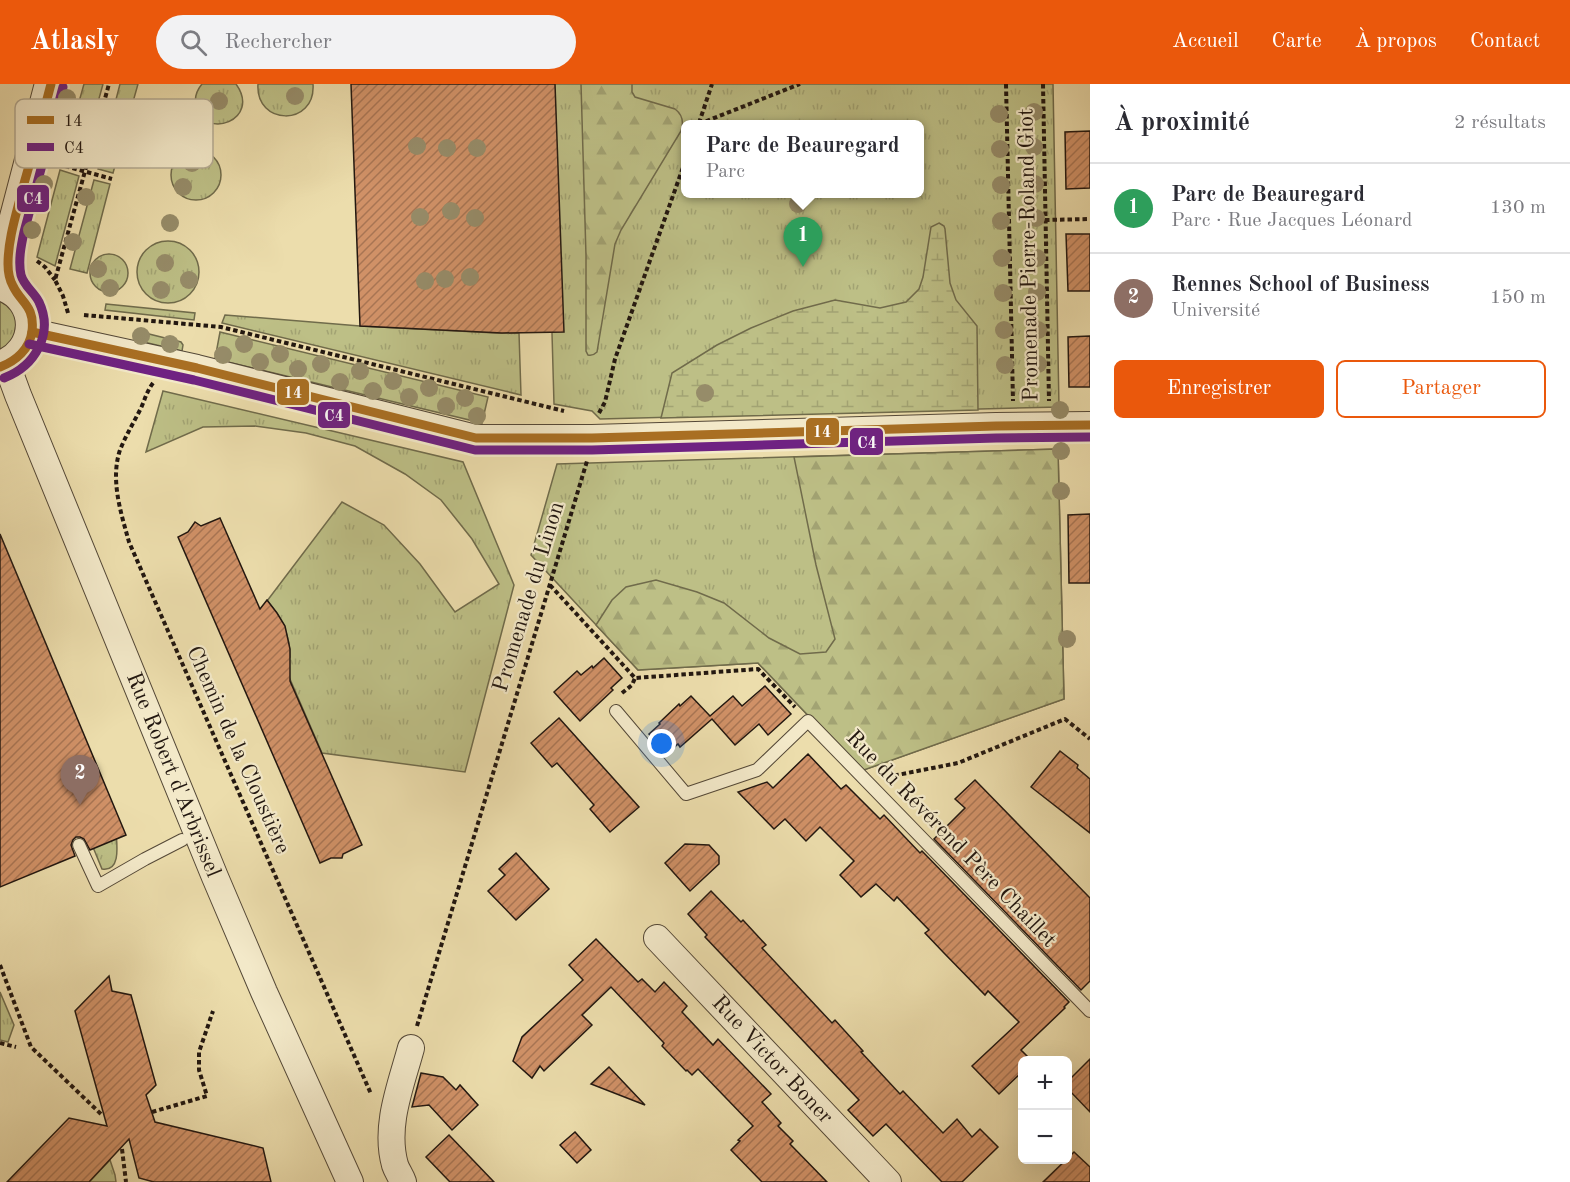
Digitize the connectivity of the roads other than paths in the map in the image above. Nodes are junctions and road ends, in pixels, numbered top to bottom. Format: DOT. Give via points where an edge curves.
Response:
graph roads {
  1 [pos="31,84"];
  2 [pos="51,84"];
  3 [pos="27,99"];
  4 [pos="47,99"];
  5 [pos="15,143"];
  6 [pos="29,168"];
  7 [pos="0,198"];
  8 [pos="7,286"];
  9 [pos="32,332"];
  10 [pos="4,366"];
  11 [pos="1090,425"];
  12 [pos="616,711"];
  13 [pos="182,840"];
  14 [pos="79,845"];
  15 [pos="657,938"];
  16 [pos="1090,1011"];
  17 [pos="411,1048"];
  18 [pos="350,1182"];
  19 [pos="403,1182"];
  20 [pos="888,1182"];
  1 -- 3 [label="street"];
  2 -- 4 [label="street"];
  5 -- 7 [label="street"];
  6 -- 8 [label="street" via="8,250"];
  8 -- 9 [label="street" via="29,308"];
  9 -- 10 [label="street" via="24,351"];
  9 -- 11 [label="street" via="196,368 476,438"];
  10 -- 18 [label="street, Rue Robert d'Arbrissel" via="215,877"];
  12 -- 16 [label="lane, Rue du Révérend Père Chaillet" via="686,794 758,770 808,721"];
  13 -- 14 [label="lane" via="98,886"];
  15 -- 20 [label="street, Rue Victor Boner"];
  17 -- 19 [label="street" via="391,1127 392,1147"];
}
